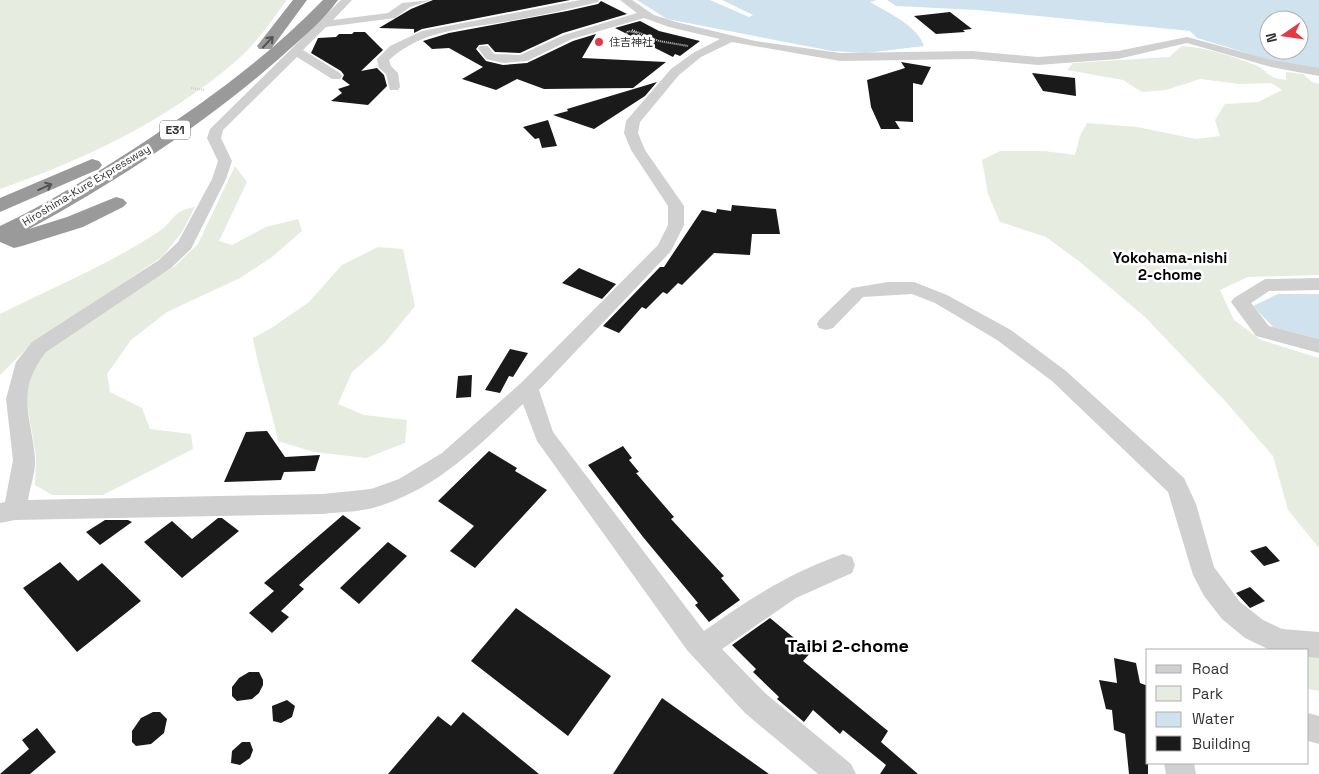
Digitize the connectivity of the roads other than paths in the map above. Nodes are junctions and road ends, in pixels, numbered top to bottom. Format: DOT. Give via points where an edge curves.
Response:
graph roads {
  1 [pos="300,0"];
  2 [pos="332,0"];
  3 [pos="348,0"];
  4 [pos="426,0"];
  5 [pos="594,0"];
  6 [pos="625,0"];
  7 [pos="580,2"];
  8 [pos="646,14"];
  9 [pos="617,22"];
  10 [pos="325,24"];
  11 [pos="732,38"];
  12 [pos="484,48"];
  13 [pos="287,52"];
  14 [pos="1319,72"];
  15 [pos="336,76"];
  16 [pos="394,87"];
  17 [pos="190,136"];
  18 [pos="116,203"];
  19 [pos="0,206"];
  20 [pos="0,235"];
  21 [pos="0,245"];
  22 [pos="1319,284"];
  23 [pos="826,324"];
  24 [pos="1319,346"];
  25 [pos="528,388"];
  26 [pos="8,511"];
  27 [pos="843,565"];
  28 [pos="1319,645"];
  29 [pos="702,648"];
  30 [pos="840,774"];
  19 -- 1 [label="highway, Hiroshima-Kure Expressway / E31, one-way" via="107,158 202,99 266,45"];
  2 -- 13 [label="highway, Hiroshima-Kure Expressway / E31"];
  3 -- 10 [label="street"];
  4 -- 10 [label="street" via="406,5 391,16"];
  5 -- 7 [label="street"];
  6 -- 8 [label="street"];
  7 -- 9 [label="street"];
  7 -- 16 [label="street" via="480,23 459,24 403,44 383,59 385,68 392,73"];
  8 -- 9 [label="street"];
  8 -- 11 [label="street" via="672,25"];
  9 -- 12 [label="street" via="567,38 517,61 490,57"];
  10 -- 13 [label="street"];
  11 -- 14 [label="street" via="847,58 972,55 1023,61 1118,54 1187,40 1271,63"];
  11 -- 25 [label="street" via="674,72 634,121 631,133 638,150 676,206 676,225 665,247"];
  13 -- 15 [label="street"];
  13 -- 17 [label="highway"];
  13 -- 20 [label="highway, Hiroshima-Kure Expressway / E31" via="117,168"];
  13 -- 26 [label="street" via="217,129 214,138 225,161 185,245 165,264 40,347 23,367 16,399 24,460"];
  18 -- 21 [label="highway" via="75,222"];
  22 -- 24 [label="street" via="1265,286 1240,302 1264,331"];
  23 -- 28 [label="street" via="858,292 914,288 941,299 1004,335 1060,376 1176,485 1186,502 1199,560 1214,593 1245,624 1282,642"];
  25 -- 26 [label="street" via="450,459 408,486 372,499 323,504"];
  25 -- 29 [label="street" via="544,435"];
  27 -- 29 [label="street" via="815,574 775,597"];
  29 -- 30 [label="street" via="754,703"];
}
